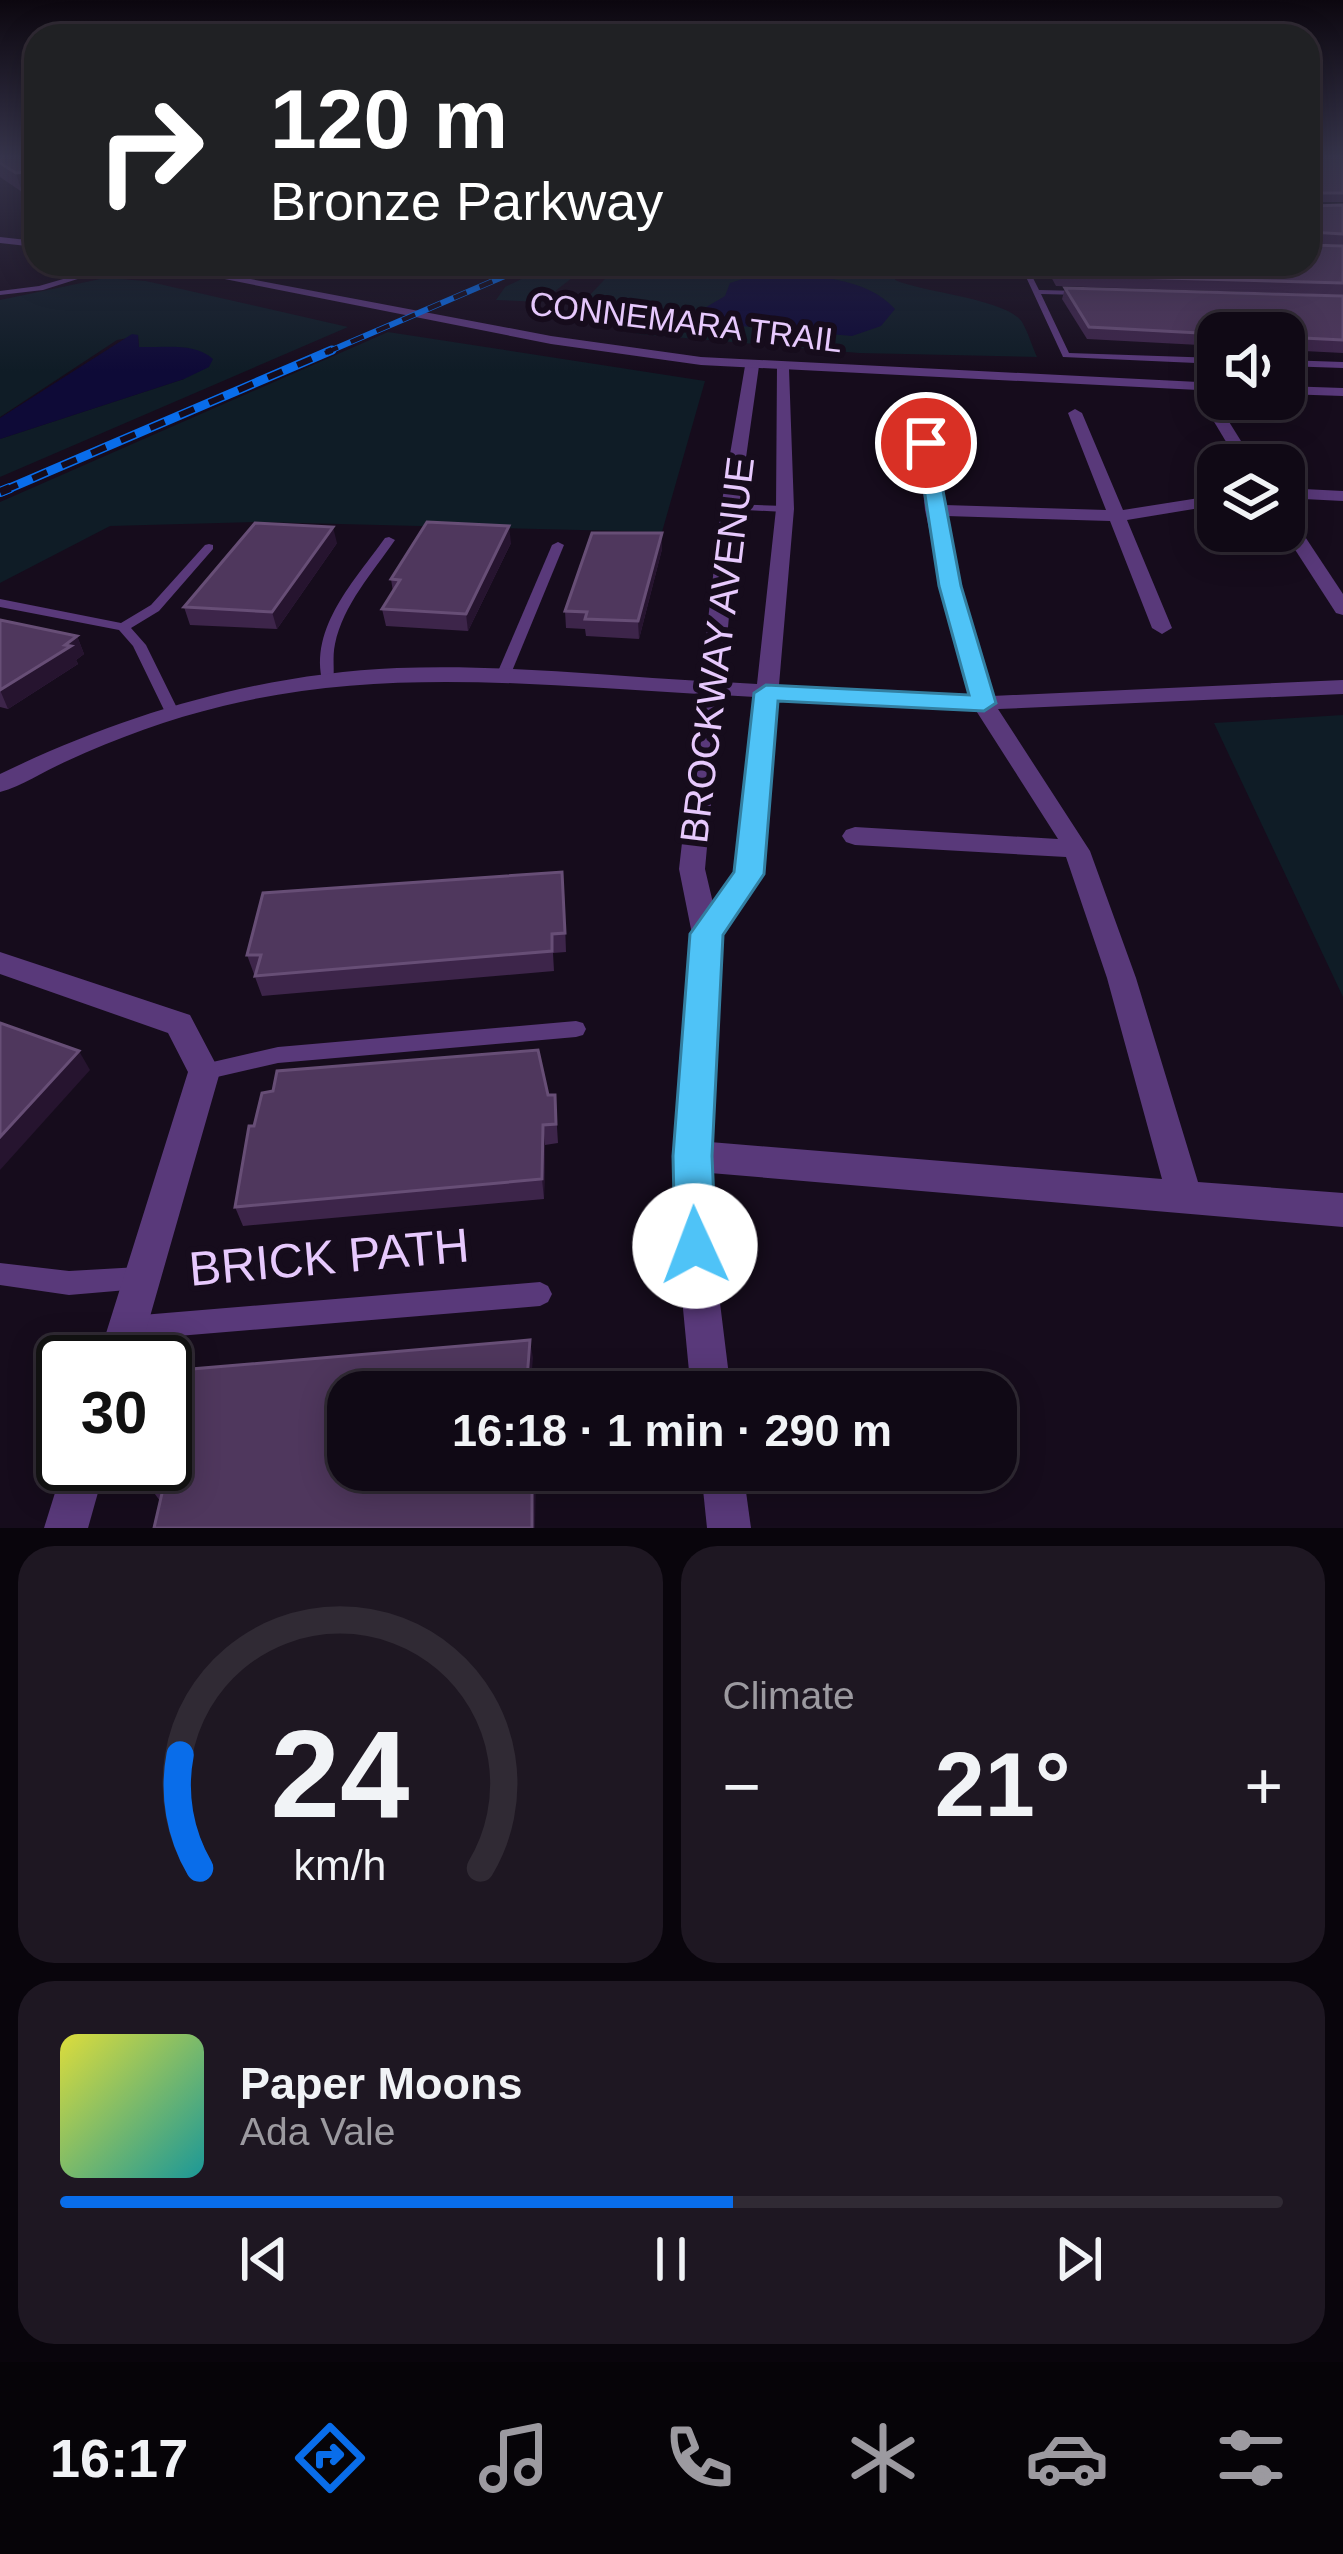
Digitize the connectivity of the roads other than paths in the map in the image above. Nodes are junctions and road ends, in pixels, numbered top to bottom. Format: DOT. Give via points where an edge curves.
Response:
graph roads {
  1 [pos="83,276"];
  2 [pos="217,276"];
  3 [pos="1029,276"];
  4 [pos="1036,292"];
  5 [pos="0,293"];
  6 [pos="1083,293"];
  7 [pos="1197,360"];
  8 [pos="1305,364"];
  9 [pos="1343,365"];
  10 [pos="752,366"];
  11 [pos="782,369"];
  12 [pos="1197,386"];
  13 [pos="1305,391"];
  14 [pos="1343,392"];
  15 [pos="919,409"];
  16 [pos="1075,413"];
  17 [pos="1221,420"];
  18 [pos="1235,444"];
  19 [pos="1305,495"];
  20 [pos="1343,496"];
  21 [pos="1197,503"];
  22 [pos="730,507"];
  23 [pos="785,509"];
  24 [pos="934,510"];
  25 [pos="1117,515"];
  26 [pos="388,540"];
  27 [pos="558,545"];
  28 [pos="208,547"];
  29 [pos="1305,550"];
  30 [pos="0,603"];
  31 [pos="1343,608"];
  32 [pos="123,627"];
  33 [pos="1162,628"];
  34 [pos="503,676"];
  35 [pos="328,680"];
  36 [pos="1343,686"];
  37 [pos="710,689"];
  38 [pos="766,693"];
  39 [pos="984,703"];
  40 [pos="172,712"];
  41 [pos="4,776"];
  42 [pos="855,836"];
  43 [pos="1076,849"];
  44 [pos="706,934"];
  45 [pos="0,963"];
  46 [pos="575,1029"];
  47 [pos="204,1072"];
  48 [pos="692,1156"];
  49 [pos="1184,1194"];
  50 [pos="1343,1210"];
  51 [pos="0,1274"];
  52 [pos="142,1278"];
  53 [pos="540,1294"];
  54 [pos="127,1328"];
  55 [pos="125,1335"];
  56 [pos="709,1371"];
  57 [pos="78,1491"];
  58 [pos="725,1491"];
  59 [pos="66,1528"];
  60 [pos="729,1528"];
  1 -- 5 [label="lane"];
  2 -- 10 [label="street, CONNEMARA TRAIL" via="591,347"];
  3 -- 4 [label="lane"];
  4 -- 6 [label="lane"];
  4 -- 7 [label="lane" via="1066,356"];
  8 -- 9 [label="lane"];
  10 -- 11 [label="street, CONNEMARA TRAIL"];
  10 -- 22 [label="street, BROCKWAY AVENUE"];
  11 -- 12 [label="street, CONNEMARA TRAIL"];
  11 -- 23 [label="street, BROCKWAY AVENUE"];
  13 -- 14 [label="street"];
  15 -- 24 [label="street"];
  16 -- 25 [label="street"];
  17 -- 18 [label="street"];
  19 -- 20 [label="street"];
  21 -- 25 [label="street"];
  22 -- 23 [label="lane"];
  22 -- 37 [label="street, BROCKWAY AVENUE"];
  23 -- 38 [label="street, BROCKWAY AVENUE"];
  24 -- 25 [label="street"];
  24 -- 39 [label="street"];
  25 -- 33 [label="street"];
  26 -- 35 [label="lane" via="331,628"];
  27 -- 34 [label="lane"];
  28 -- 32 [label="lane" via="154,608"];
  29 -- 31 [label="street"];
  30 -- 32 [label="lane"];
  32 -- 40 [label="lane"];
  34 -- 35 [label="street"];
  34 -- 37 [label="street"];
  35 -- 40 [label="street"];
  36 -- 39 [label="street"];
  37 -- 38 [label="street"];
  37 -- 44 [label="street, BROCKWAY AVENUE" via="692,869"];
  38 -- 39 [label="street"];
  38 -- 44 [label="street, BROCKWAY AVENUE" via="749,874"];
  39 -- 43 [label="street"];
  40 -- 41 [label="street"];
  42 -- 43 [label="street"];
  43 -- 49 [label="street"];
  44 -- 48 [label="street, BROCKWAY AVENUE"];
  45 -- 47 [label="street" via="178,1024"];
  46 -- 47 [label="lane" via="278,1055"];
  47 -- 52 [label="street, BRICK PATH"];
  48 -- 49 [label="street"];
  48 -- 56 [label="street, BROCKWAY AVENUE"];
  49 -- 50 [label="street"];
  51 -- 52 [label="lane, BRICK PATH" via="69,1283"];
  52 -- 54 [label="street, BRICK PATH"];
  53 -- 54 [label="lane, BRICK PATH"];
  54 -- 55 [label="street, BRICK PATH"];
  57 -- 59 [label="street"];
  58 -- 60 [label="street"];
}
